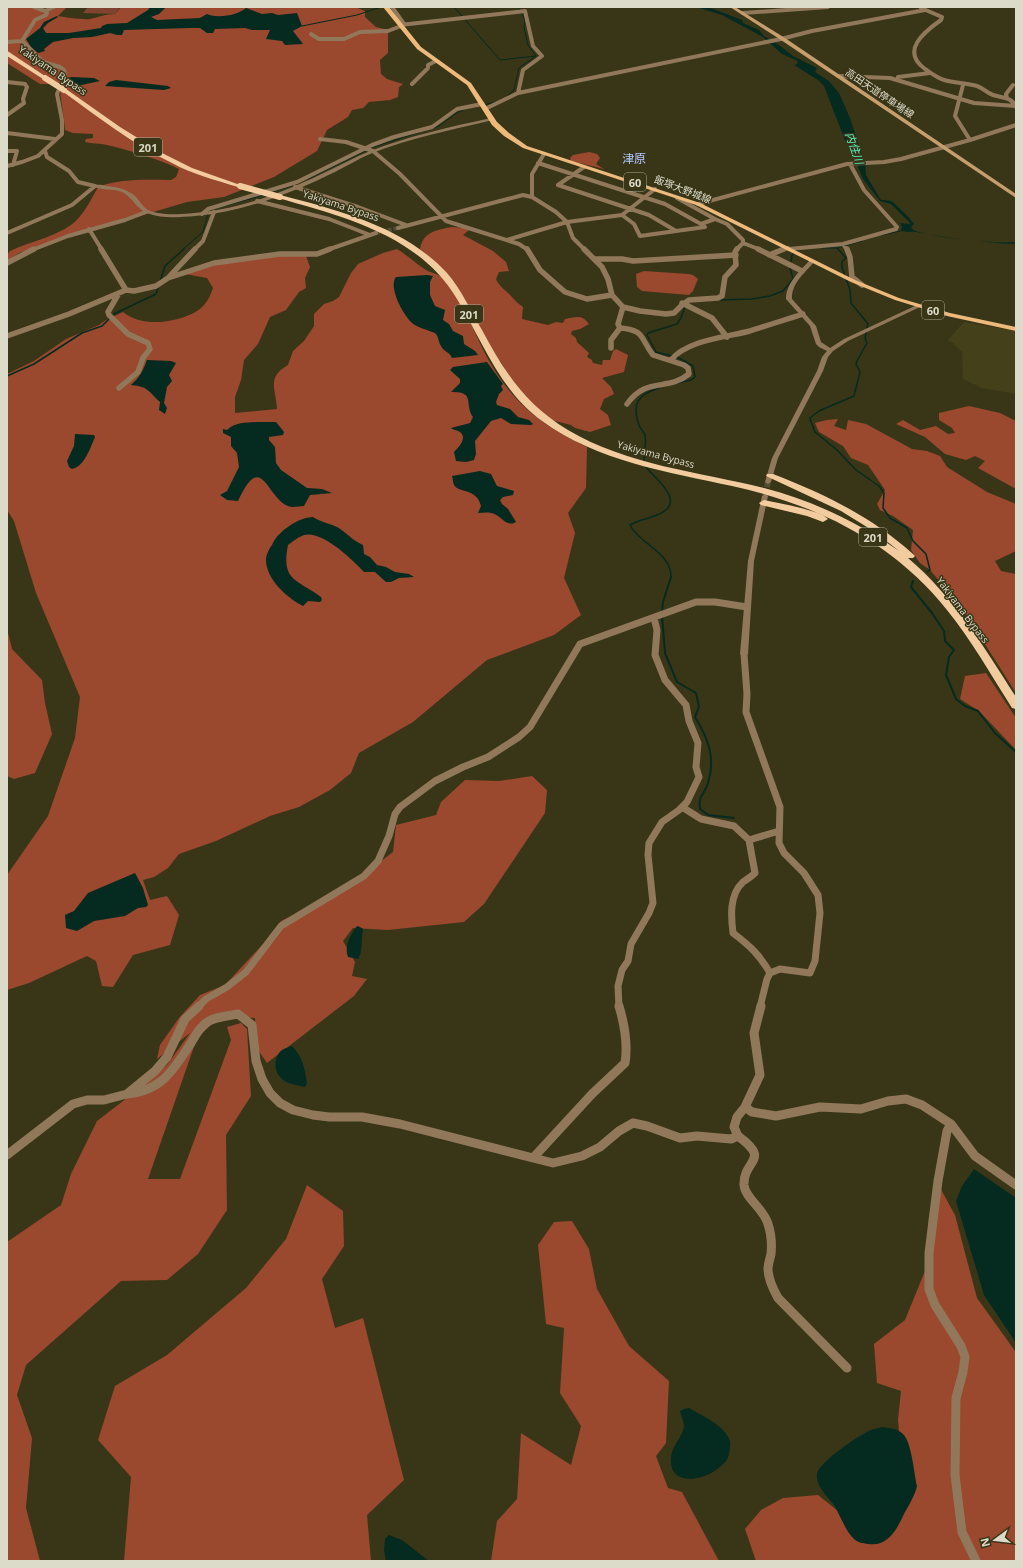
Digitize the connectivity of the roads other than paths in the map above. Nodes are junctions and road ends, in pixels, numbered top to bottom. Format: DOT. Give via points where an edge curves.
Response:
graph roads {
  1 [pos="34,7"];
  2 [pos="54,7"];
  3 [pos="386,7"];
  4 [pos="392,7"];
  5 [pos="732,7"];
  6 [pos="783,7"];
  7 [pos="828,7"];
  8 [pos="919,7"];
  9 [pos="802,9"];
  10 [pos="925,10"];
  11 [pos="44,11"];
  12 [pos="743,13"];
  13 [pos="402,25"];
  14 [pos="312,34"];
  15 [pos="782,39"];
  16 [pos="22,41"];
  17 [pos="7,42"];
  18 [pos="7,53"];
  19 [pos="436,61"];
  20 [pos="930,73"];
  21 [pos="838,76"];
  22 [pos="890,78"];
  23 [pos="7,82"];
  24 [pos="412,84"];
  25 [pos="964,85"];
  26 [pos="1013,85"];
  27 [pos="518,93"];
  28 [pos="1007,98"];
  29 [pos="960,99"];
  30 [pos="1016,106"];
  31 [pos="484,107"];
  32 [pos="7,115"];
  33 [pos="491,119"];
  34 [pos="1016,125"];
  35 [pos="7,133"];
  36 [pos="55,139"];
  37 [pos="320,139"];
  38 [pos="970,140"];
  39 [pos="365,148"];
  40 [pos="944,148"];
  41 [pos="7,151"];
  42 [pos="45,151"];
  43 [pos="373,151"];
  44 [pos="544,154"];
  45 [pos="538,163"];
  46 [pos="850,164"];
  47 [pos="13,165"];
  48 [pos="7,166"];
  49 [pos="584,167"];
  50 [pos="574,174"];
  51 [pos="95,186"];
  52 [pos="295,187"];
  53 [pos="655,189"];
  54 [pos="666,192"];
  55 [pos="1016,196"];
  56 [pos="532,197"];
  57 [pos="645,197"];
  58 [pos="257,201"];
  59 [pos="698,204"];
  60 [pos="630,209"];
  61 [pos="146,212"];
  62 [pos="214,212"];
  63 [pos="202,214"];
  64 [pos="622,215"];
  65 [pos="440,217"];
  66 [pos="715,219"];
  67 [pos="567,222"];
  68 [pos="701,224"];
  69 [pos="406,226"];
  70 [pos="398,228"];
  71 [pos="89,229"];
  72 [pos="676,231"];
  73 [pos="7,233"];
  74 [pos="376,233"];
  75 [pos="370,235"];
  76 [pos="507,240"];
  77 [pos="743,243"];
  78 [pos="845,246"];
  79 [pos="792,250"];
  80 [pos="736,255"];
  81 [pos="769,255"];
  82 [pos="595,259"];
  83 [pos="812,261"];
  84 [pos="7,263"];
  85 [pos="802,271"];
  86 [pos="168,278"];
  87 [pos="862,285"];
  88 [pos="126,290"];
  89 [pos="119,293"];
  90 [pos="612,295"];
  91 [pos="685,305"];
  92 [pos="919,306"];
  93 [pos="624,307"];
  94 [pos="803,314"];
  95 [pos="620,328"];
  96 [pos="1016,329"];
  97 [pos="7,336"];
  98 [pos="727,337"];
  99 [pos="611,348"];
  100 [pos="831,350"];
  101 [pos="672,358"];
  102 [pos="119,388"];
  103 [pos="627,404"];
  104 [pos="769,479"];
  105 [pos="764,500"];
  106 [pos="930,584"];
  107 [pos="747,607"];
  108 [pos="950,607"];
  109 [pos="654,618"];
  110 [pos="744,654"];
  111 [pos="1016,705"];
  112 [pos="682,807"];
  113 [pos="779,831"];
  114 [pos="749,840"];
  115 [pos="770,973"];
  116 [pos="127,1094"];
  117 [pos="745,1106"];
  118 [pos="952,1124"];
  119 [pos="738,1136"];
  120 [pos="7,1155"];
  121 [pos="533,1158"];
  122 [pos="1016,1185"];
  123 [pos="847,1368"];
  124 [pos="976,1561"];
  1 -- 11 [label="street"];
  2 -- 11 [label="street"];
  3 -- 13 [label="main road, 飯塚大野城線 / 60"];
  4 -- 13 [label="street"];
  5 -- 12 [label="main road, 高田天道停車場線"];
  6 -- 9 [label="street"];
  7 -- 9 [label="street"];
  8 -- 10 [label="street"];
  9 -- 12 [label="street"];
  10 -- 15 [label="street" via="812,30"];
  10 -- 20 [label="street" via="942,18 923,34 913,51 914,57"];
  11 -- 16 [label="street" via="47,13 46,16 35,20"];
  12 -- 15 [label="main road, 高田天道停車場線"];
  13 -- 14 [label="street" via="388,31 360,32 344,39 319,39"];
  13 -- 19 [label="main road, 飯塚大野城線 / 60" via="419,48"];
  13 -- 27 [label="street" via="525,11 533,46 542,56 522,71"];
  15 -- 21 [label="main road, 高田天道停車場線"];
  15 -- 27 [label="street"];
  16 -- 17 [label="street"];
  16 -- 36 [label="street" via="43,62 64,70 65,75 57,94 62,134"];
  18 -- 106 [label="highway, Yakiyama Bypass / 201, bridge" via="151,149 175,162 202,174 348,217 393,235 423,255 448,279 459,295 508,383 543,418 564,432 636,462 762,490 837,517 905,560"];
  19 -- 24 [label="street" via="428,65"];
  19 -- 31 [label="main road, 飯塚大野城線 / 60" via="469,84"];
  20 -- 22 [label="street"];
  20 -- 25 [label="street" via="943,80"];
  21 -- 22 [label="street"];
  21 -- 40 [label="main road, 高田天道停車場線"];
  22 -- 29 [label="street"];
  23 -- 32 [label="street" via="25,84 27,87 24,103"];
  25 -- 28 [label="street" via="978,86 991,94"];
  25 -- 29 [label="street"];
  26 -- 28 [label="street" via="1006,94"];
  27 -- 31 [label="street"];
  28 -- 30 [label="street"];
  29 -- 30 [label="street" via="974,103"];
  29 -- 38 [label="street" via="955,116"];
  31 -- 33 [label="main road, 飯塚大野城線 / 60"];
  31 -- 39 [label="street" via="456,109 439,123"];
  33 -- 43 [label="street" via="429,133"];
  33 -- 44 [label="main road, 飯塚大野城線 / 60" via="510,138"];
  34 -- 38 [label="street"];
  35 -- 36 [label="street"];
  36 -- 42 [label="street"];
  37 -- 39 [label="street" via="346,142"];
  38 -- 40 [label="street"];
  39 -- 43 [label="street"];
  39 -- 63 [label="street" via="281,188 270,189 208,209"];
  40 -- 46 [label="street" via="893,161"];
  40 -- 55 [label="main road, 高田天道停車場線"];
  41 -- 47 [label="street" via="17,151"];
  42 -- 47 [label="street"];
  42 -- 51 [label="street" via="47,157 69,171 78,182"];
  43 -- 52 [label="street"];
  43 -- 65 [label="street" via="400,174"];
  44 -- 45 [label="street"];
  44 -- 49 [label="main road, 飯塚大野城線 / 60"];
  45 -- 50 [label="street"];
  45 -- 56 [label="street" via="532,174"];
  46 -- 59 [label="street"];
  46 -- 78 [label="street" via="855,178 896,229"];
  47 -- 48 [label="street"];
  49 -- 50 [label="street"];
  49 -- 53 [label="main road, 飯塚大野城線 / 60"];
  50 -- 57 [label="street"];
  50 -- 60 [label="street" via="558,185"];
  51 -- 61 [label="street" via="123,190"];
  51 -- 73 [label="street" via="72,205"];
  52 -- 58 [label="street"];
  52 -- 69 [label="street" via="358,207"];
  53 -- 54 [label="main road, 飯塚大野城線 / 60"];
  53 -- 57 [label="street"];
  54 -- 59 [label="main road, 飯塚大野城線 / 60"];
  54 -- 66 [label="street" via="692,204"];
  56 -- 65 [label="street" via="523,196"];
  56 -- 67 [label="street"];
  57 -- 60 [label="street"];
  57 -- 68 [label="street"];
  58 -- 62 [label="street"];
  58 -- 75 [label="street" via="308,213"];
  59 -- 79 [label="main road, 飯塚大野城線 / 60"];
  60 -- 64 [label="street"];
  60 -- 72 [label="street" via="649,215"];
  61 -- 63 [label="street" via="167,215"];
  61 -- 71 [label="street" via="133,218"];
  62 -- 63 [label="street"];
  62 -- 86 [label="street" via="203,241"];
  64 -- 67 [label="street"];
  64 -- 72 [label="street" via="634,224 640,236"];
  65 -- 69 [label="street"];
  65 -- 76 [label="street" via="451,224"];
  66 -- 68 [label="street"];
  66 -- 77 [label="street" via="727,224"];
  67 -- 76 [label="street"];
  67 -- 82 [label="street" via="573,238"];
  68 -- 72 [label="street" via="705,227"];
  69 -- 70 [label="street"];
  71 -- 84 [label="street" via="34,249"];
  71 -- 88 [label="street"];
  74 -- 75 [label="street"];
  75 -- 86 [label="street" via="317,254 280,254 229,260"];
  76 -- 90 [label="street" via="529,251 540,270 565,292 587,299"];
  77 -- 80 [label="street" via="735,252"];
  77 -- 81 [label="street"];
  78 -- 79 [label="street" via="798,247"];
  78 -- 87 [label="street" via="851,257 852,277"];
  79 -- 81 [label="street"];
  79 -- 83 [label="main road, 飯塚大野城線 / 60"];
  80 -- 82 [label="street" via="633,261"];
  80 -- 91 [label="street" via="737,264 725,277 722,296 691,299"];
  81 -- 85 [label="street"];
  82 -- 90 [label="street" via="608,279"];
  83 -- 85 [label="street"];
  83 -- 87 [label="main road, 飯塚大野城線 / 60"];
  85 -- 94 [label="street" via="788,295"];
  86 -- 88 [label="street" via="151,288"];
  87 -- 92 [label="main road, 飯塚大野城線 / 60"];
  88 -- 89 [label="street"];
  89 -- 97 [label="street"];
  89 -- 102 [label="street" via="108,312 109,315 117,320 120,328 126,333 148,344 150,349 143,358 138,372"];
  90 -- 93 [label="street"];
  91 -- 93 [label="street" via="674,313 666,314"];
  91 -- 98 [label="street" via="712,318"];
  92 -- 96 [label="main road, 飯塚大野城線 / 60"];
  92 -- 100 [label="street" via="864,331"];
  93 -- 95 [label="street" via="618,324"];
  94 -- 98 [label="street"];
  94 -- 100 [label="street" via="812,326 818,343"];
  95 -- 99 [label="street" via="611,340"];
  95 -- 101 [label="street" via="641,334 653,355"];
  98 -- 101 [label="street" via="702,342"];
  100 -- 104 [label="street" via="825,357 775,458"];
  101 -- 103 [label="street" via="688,368 690,374 681,380 644,387 637,391"];
  104 -- 106 [label="highway" via="811,491 866,520 914,560 928,576"];
  105 -- 107 [label="street" via="751,561"];
  105 -- 108 [label="highway" via="810,514 848,530 899,561"];
  106 -- 108 [label="highway, Yakiyama Bypass / 201"];
  107 -- 109 [label="street" via="696,602"];
  107 -- 110 [label="street"];
  108 -- 111 [label="highway, Yakiyama Bypass / 201" via="970,633"];
  109 -- 112 [label="street" via="657,630 655,655 665,680 686,705 698,743 696,766 699,777"];
  109 -- 116 [label="street" via="580,644 533,721 520,737 488,757 435,781 400,807 378,861 364,876 281,926 246,972 228,987 206,999 185,1019 167,1057 155,1071"];
  110 -- 113 [label="street" via="746,712 780,807"];
  112 -- 114 [label="street" via="702,819 734,826"];
  112 -- 121 [label="street" via="662,822 650,843 648,854 653,903 631,944 628,961 622,970 618,986 625,1063 592,1094"];
  113 -- 114 [label="street"];
  113 -- 115 [label="street" via="784,853 804,873 818,895 820,913 815,961 810,973 780,969"];
  114 -- 115 [label="street" via="755,873 742,883 736,892 732,910 733,933 752,947"];
  115 -- 117 [label="street" via="763,991 763,1001 754,1033 760,1075"];
  116 -- 120 [label="street" via="73,1104"];
  116 -- 121 [label="street" via="138,1093 165,1079 207,1022 238,1014 252,1025 256,1062 270,1093 280,1103 293,1110 329,1117 362,1116"];
  117 -- 118 [label="street" via="752,1112 776,1116 820,1107 861,1109 906,1099 922,1104"];
  117 -- 119 [label="street" via="734,1127"];
  118 -- 122 [label="street" via="975,1156"];
  118 -- 124 [label="street" via="947,1131 938,1181 929,1253 929,1289 965,1357 956,1398 955,1475 962,1532"];
  119 -- 121 [label="street" via="731,1139 697,1136 680,1138 633,1123 619,1131 600,1148 582,1156 553,1163"];
  119 -- 123 [label="street" via="748,1143 754,1152 753,1164 744,1185 747,1194 767,1218 771,1251 768,1270 773,1291"];
}
